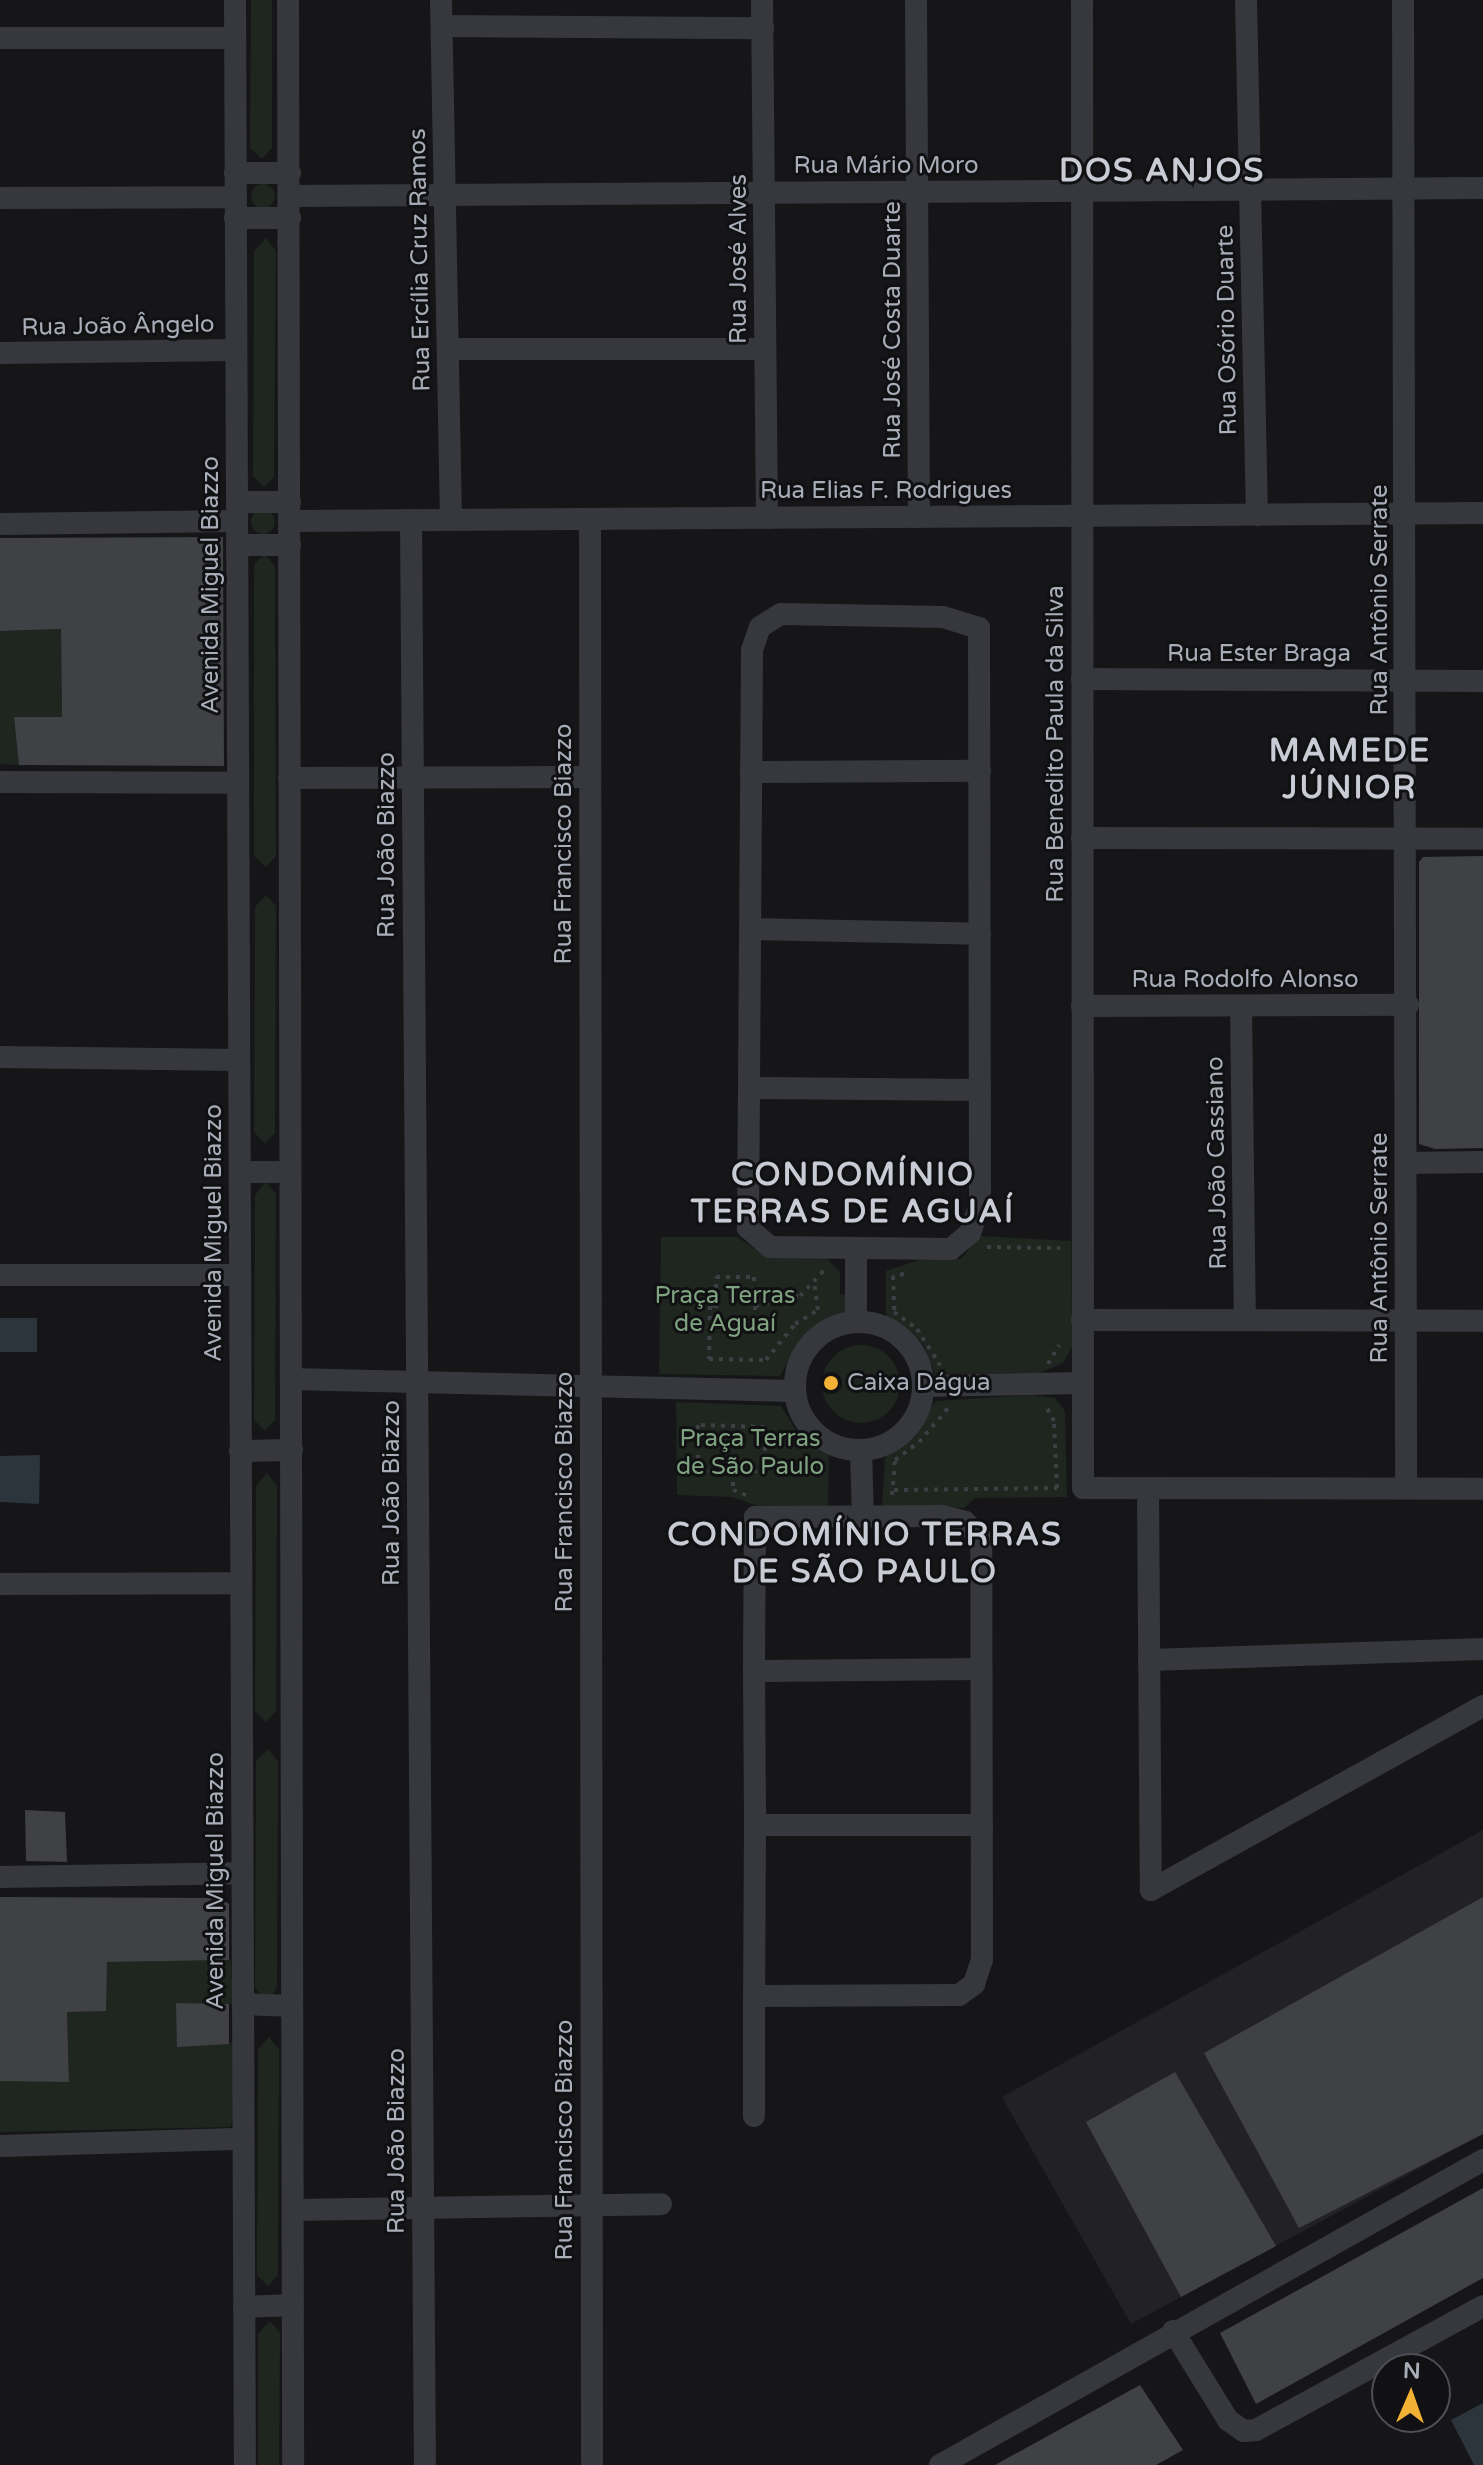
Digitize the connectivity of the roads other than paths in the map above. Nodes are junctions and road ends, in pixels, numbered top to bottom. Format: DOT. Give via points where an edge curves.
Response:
graph roads {
  1 [pos="235,0"];
  2 [pos="288,0"];
  3 [pos="441,0"];
  4 [pos="762,0"];
  5 [pos="916,0"];
  6 [pos="1082,0"];
  7 [pos="1246,0"];
  8 [pos="1403,0"];
  9 [pos="442,26"];
  10 [pos="763,28"];
  11 [pos="0,38"];
  12 [pos="235,38"];
  13 [pos="235,173"];
  14 [pos="290,173"];
  15 [pos="1483,188"];
  16 [pos="1404,189"];
  17 [pos="1250,190"];
  18 [pos="1082,191"];
  19 [pos="919,192"];
  20 [pos="764,193"];
  21 [pos="445,195"];
  22 [pos="0,198"];
  23 [pos="236,207"];
  24 [pos="290,207"];
  25 [pos="448,349"];
  26 [pos="765,349"];
  27 [pos="236,350"];
  28 [pos="0,353"];
  29 [pos="237,512"];
  30 [pos="290,512"];
  31 [pos="1483,513"];
  32 [pos="1405,514"];
  33 [pos="1257,515"];
  34 [pos="1082,516"];
  35 [pos="919,517"];
  36 [pos="767,518"];
  37 [pos="590,519"];
  38 [pos="411,520"];
  39 [pos="451,520"];
  40 [pos="0,524"];
  41 [pos="237,545"];
  42 [pos="290,545"];
  43 [pos="1082,679"];
  44 [pos="1406,681"];
  45 [pos="1483,681"];
  46 [pos="980,771"];
  47 [pos="751,772"];
  48 [pos="413,777"];
  49 [pos="590,777"];
  50 [pos="289,778"];
  51 [pos="0,782"];
  52 [pos="237,783"];
  53 [pos="1082,838"];
  54 [pos="1407,839"];
  55 [pos="1483,839"];
  56 [pos="750,929"];
  57 [pos="980,934"];
  58 [pos="1408,1005"];
  59 [pos="1082,1006"];
  60 [pos="1241,1006"];
  61 [pos="0,1057"];
  62 [pos="239,1060"];
  63 [pos="749,1088"];
  64 [pos="980,1090"];
  65 [pos="1483,1162"];
  66 [pos="1406,1163"];
  67 [pos="240,1172"];
  68 [pos="290,1172"];
  69 [pos="856,1248"];
  70 [pos="0,1275"];
  71 [pos="240,1275"];
  72 [pos="1082,1320"];
  73 [pos="1245,1320"];
  74 [pos="1405,1320"];
  75 [pos="1483,1321"];
  76 [pos="856,1322"];
  77 [pos="291,1379"];
  78 [pos="417,1382"];
  79 [pos="1082,1383"];
  80 [pos="590,1386"];
  81 [pos="924,1386"];
  82 [pos="794,1391"];
  83 [pos="292,1450"];
  84 [pos="240,1451"];
  85 [pos="861,1451"];
  86 [pos="1148,1488"];
  87 [pos="1406,1488"];
  88 [pos="1483,1489"];
  89 [pos="863,1517"];
  90 [pos="241,1583"];
  91 [pos="0,1584"];
  92 [pos="1477,1651"];
  93 [pos="1149,1660"];
  94 [pos="981,1669"];
  95 [pos="754,1671"];
  96 [pos="1483,1706"];
  97 [pos="755,1825"];
  98 [pos="982,1825"];
  99 [pos="242,1873"];
  100 [pos="0,1877"];
  101 [pos="754,1996"];
  102 [pos="243,2004"];
  103 [pos="292,2006"];
  104 [pos="754,2116"];
  105 [pos="243,2139"];
  106 [pos="0,2146"];
  107 [pos="1483,2160"];
  108 [pos="661,2204"];
  109 [pos="591,2206"];
  110 [pos="423,2208"];
  111 [pos="293,2210"];
  112 [pos="293,2305"];
  113 [pos="1483,2306"];
  114 [pos="244,2307"];
  115 [pos="1173,2331"];
  116 [pos="245,2465"];
  117 [pos="293,2465"];
  118 [pos="425,2465"];
  119 [pos="592,2465"];
  120 [pos="940,2465"];
  1 -- 12 [label="street, Avenida Miguel Biazzo"];
  2 -- 14 [label="street"];
  3 -- 9 [label="street, Rua Ercília Cruz Ramos"];
  4 -- 10 [label="street, Rua José Alves"];
  5 -- 19 [label="street, Rua José Costa Duarte"];
  6 -- 18 [label="street, Rua Benedito Paula da Silva"];
  7 -- 17 [label="street, Rua Osório Duarte"];
  8 -- 16 [label="street, Rua Antônio Serrate"];
  9 -- 10 [label="street"];
  9 -- 21 [label="street, Rua Ercília Cruz Ramos"];
  10 -- 20 [label="street, Rua José Alves"];
  11 -- 12 [label="street"];
  12 -- 13 [label="street, Avenida Miguel Biazzo"];
  13 -- 14 [label="street"];
  13 -- 23 [label="street, Avenida Miguel Biazzo"];
  14 -- 24 [label="street"];
  15 -- 16 [label="street, Rua Mário Moro"];
  16 -- 17 [label="street, Rua Mário Moro"];
  16 -- 32 [label="street, Rua Antônio Serrate"];
  17 -- 18 [label="street, Rua Mário Moro"];
  17 -- 33 [label="street, Rua Osório Duarte"];
  18 -- 19 [label="street, Rua Mário Moro"];
  18 -- 34 [label="street, Rua Benedito Paula da Silva"];
  19 -- 20 [label="street, Rua Mário Moro"];
  19 -- 35 [label="street, Rua José Costa Duarte"];
  20 -- 21 [label="street, Rua Mário Moro"];
  20 -- 26 [label="street, Rua José Alves"];
  21 -- 24 [label="street, Rua Mário Moro"];
  21 -- 25 [label="street, Rua Ercília Cruz Ramos"];
  22 -- 23 [label="street, Rua Mário Moro"];
  23 -- 24 [label="street, Rua Mário Moro"];
  23 -- 27 [label="street, Avenida Miguel Biazzo"];
  24 -- 30 [label="street"];
  25 -- 26 [label="street"];
  25 -- 39 [label="street, Rua Ercília Cruz Ramos"];
  26 -- 36 [label="street, Rua José Alves"];
  27 -- 28 [label="street, Rua João Ângelo"];
  27 -- 29 [label="street, Avenida Miguel Biazzo"];
  29 -- 30 [label="street, Rua Elias F. Rodrigues"];
  29 -- 40 [label="street, Rua Elias F. Rodrigues"];
  29 -- 41 [label="street, Avenida Miguel Biazzo"];
  30 -- 38 [label="street, Rua Elias F. Rodrigues"];
  30 -- 42 [label="street"];
  31 -- 32 [label="street, Rua Elias F. Rodrigues"];
  32 -- 33 [label="street, Rua Elias F. Rodrigues"];
  32 -- 44 [label="street, Rua Antônio Serrate"];
  33 -- 34 [label="street, Rua Elias F. Rodrigues"];
  34 -- 35 [label="street, Rua Elias F. Rodrigues"];
  34 -- 43 [label="street, Rua Benedito Paula da Silva"];
  35 -- 36 [label="street, Rua Elias F. Rodrigues"];
  36 -- 37 [label="street, Rua Elias F. Rodrigues"];
  37 -- 39 [label="street, Rua Elias F. Rodrigues"];
  37 -- 49 [label="street, Rua Francisco Biazzo"];
  38 -- 39 [label="street, Rua Elias F. Rodrigues"];
  38 -- 48 [label="street, Rua João Biazzo"];
  41 -- 42 [label="street"];
  41 -- 52 [label="street, Avenida Miguel Biazzo"];
  42 -- 50 [label="street"];
  43 -- 44 [label="street, Rua Ester Braga"];
  43 -- 53 [label="street, Rua Benedito Paula da Silva"];
  44 -- 45 [label="street, Rua Ester Braga"];
  44 -- 54 [label="street, Rua Antônio Serrate"];
  46 -- 47 [label="street"];
  46 -- 47 [label="street" via="979,628 943,617 781,614 760,627 752,650"];
  46 -- 57 [label="street"];
  47 -- 56 [label="street"];
  48 -- 49 [label="street"];
  48 -- 50 [label="street"];
  48 -- 78 [label="street, Rua João Biazzo"];
  49 -- 80 [label="street, Rua Francisco Biazzo"];
  50 -- 68 [label="street"];
  51 -- 52 [label="street"];
  52 -- 62 [label="street, Avenida Miguel Biazzo"];
  53 -- 54 [label="street"];
  53 -- 59 [label="street, Rua Benedito Paula da Silva"];
  54 -- 55 [label="street"];
  54 -- 58 [label="street, Rua Antônio Serrate"];
  56 -- 57 [label="street"];
  56 -- 63 [label="street"];
  57 -- 64 [label="street"];
  58 -- 60 [label="street, Rua Rodolfo Alonso"];
  58 -- 66 [label="street, Rua Antônio Serrate"];
  59 -- 60 [label="street, Rua Rodolfo Alonso"];
  59 -- 72 [label="street, Rua Benedito Paula da Silva"];
  60 -- 73 [label="street, Rua João Cassiano"];
  61 -- 62 [label="street"];
  62 -- 67 [label="street, Avenida Miguel Biazzo"];
  63 -- 64 [label="street"];
  63 -- 69 [label="street" via="748,1228 770,1247"];
  64 -- 69 [label="street" via="980,1204 970,1233 951,1249"];
  65 -- 66 [label="street"];
  66 -- 74 [label="street, Rua Antônio Serrate"];
  67 -- 68 [label="street"];
  67 -- 71 [label="street, Avenida Miguel Biazzo"];
  68 -- 77 [label="street"];
  69 -- 76 [label="street"];
  70 -- 71 [label="street"];
  71 -- 84 [label="street, Avenida Miguel Biazzo"];
  72 -- 73 [label="street"];
  72 -- 79 [label="street, Rua Benedito Paula da Silva"];
  73 -- 74 [label="street"];
  74 -- 75 [label="street"];
  74 -- 87 [label="street, Rua Antônio Serrate"];
  76 -- 81 [label="street" via="881,1326 903,1340 918,1361"];
  76 -- 82 [label="street" via="831,1328 810,1343 797,1366"];
  77 -- 78 [label="street"];
  77 -- 83 [label="street"];
  78 -- 80 [label="street"];
  78 -- 110 [label="street, Rua João Biazzo"];
  79 -- 81 [label="street"];
  79 -- 86 [label="street, Rua Benedito Paula da Silva" via="1083,1488"];
  80 -- 82 [label="street"];
  80 -- 109 [label="street, Rua Francisco Biazzo"];
  81 -- 85 [label="street" via="919,1410 905,1431 885,1445"];
  82 -- 85 [label="street" via="800,1415 815,1434 836,1447"];
  83 -- 84 [label="street"];
  83 -- 103 [label="street"];
  84 -- 90 [label="street, Avenida Miguel Biazzo"];
  85 -- 89 [label="street"];
  86 -- 87 [label="street"];
  86 -- 93 [label="street"];
  87 -- 88 [label="street"];
  89 -- 94 [label="street" via="942,1516 965,1522 981,1538"];
  89 -- 95 [label="street" via="755,1517"];
  90 -- 91 [label="street"];
  90 -- 99 [label="street, Avenida Miguel Biazzo"];
  92 -- 93 [label="street"];
  93 -- 96 [label="street" via="1151,1890"];
  94 -- 95 [label="street"];
  94 -- 98 [label="street"];
  95 -- 97 [label="street"];
  97 -- 98 [label="street"];
  97 -- 101 [label="street"];
  98 -- 101 [label="street" via="982,1960 974,1984 959,1995"];
  99 -- 100 [label="street"];
  99 -- 102 [label="street, Avenida Miguel Biazzo"];
  101 -- 104 [label="street"];
  102 -- 103 [label="street"];
  102 -- 105 [label="street, Avenida Miguel Biazzo"];
  103 -- 111 [label="street"];
  105 -- 106 [label="street"];
  105 -- 114 [label="street, Avenida Miguel Biazzo"];
  107 -- 115 [label="street"];
  108 -- 109 [label="street"];
  109 -- 110 [label="street"];
  109 -- 119 [label="street, Rua Francisco Biazzo"];
  110 -- 111 [label="street"];
  110 -- 118 [label="street, Rua João Biazzo"];
  111 -- 112 [label="street"];
  112 -- 114 [label="street"];
  112 -- 117 [label="street"];
  113 -- 115 [label="street" via="1256,2430 1244,2431 1228,2420"];
  114 -- 116 [label="street, Avenida Miguel Biazzo"];
  115 -- 120 [label="street"];
}
